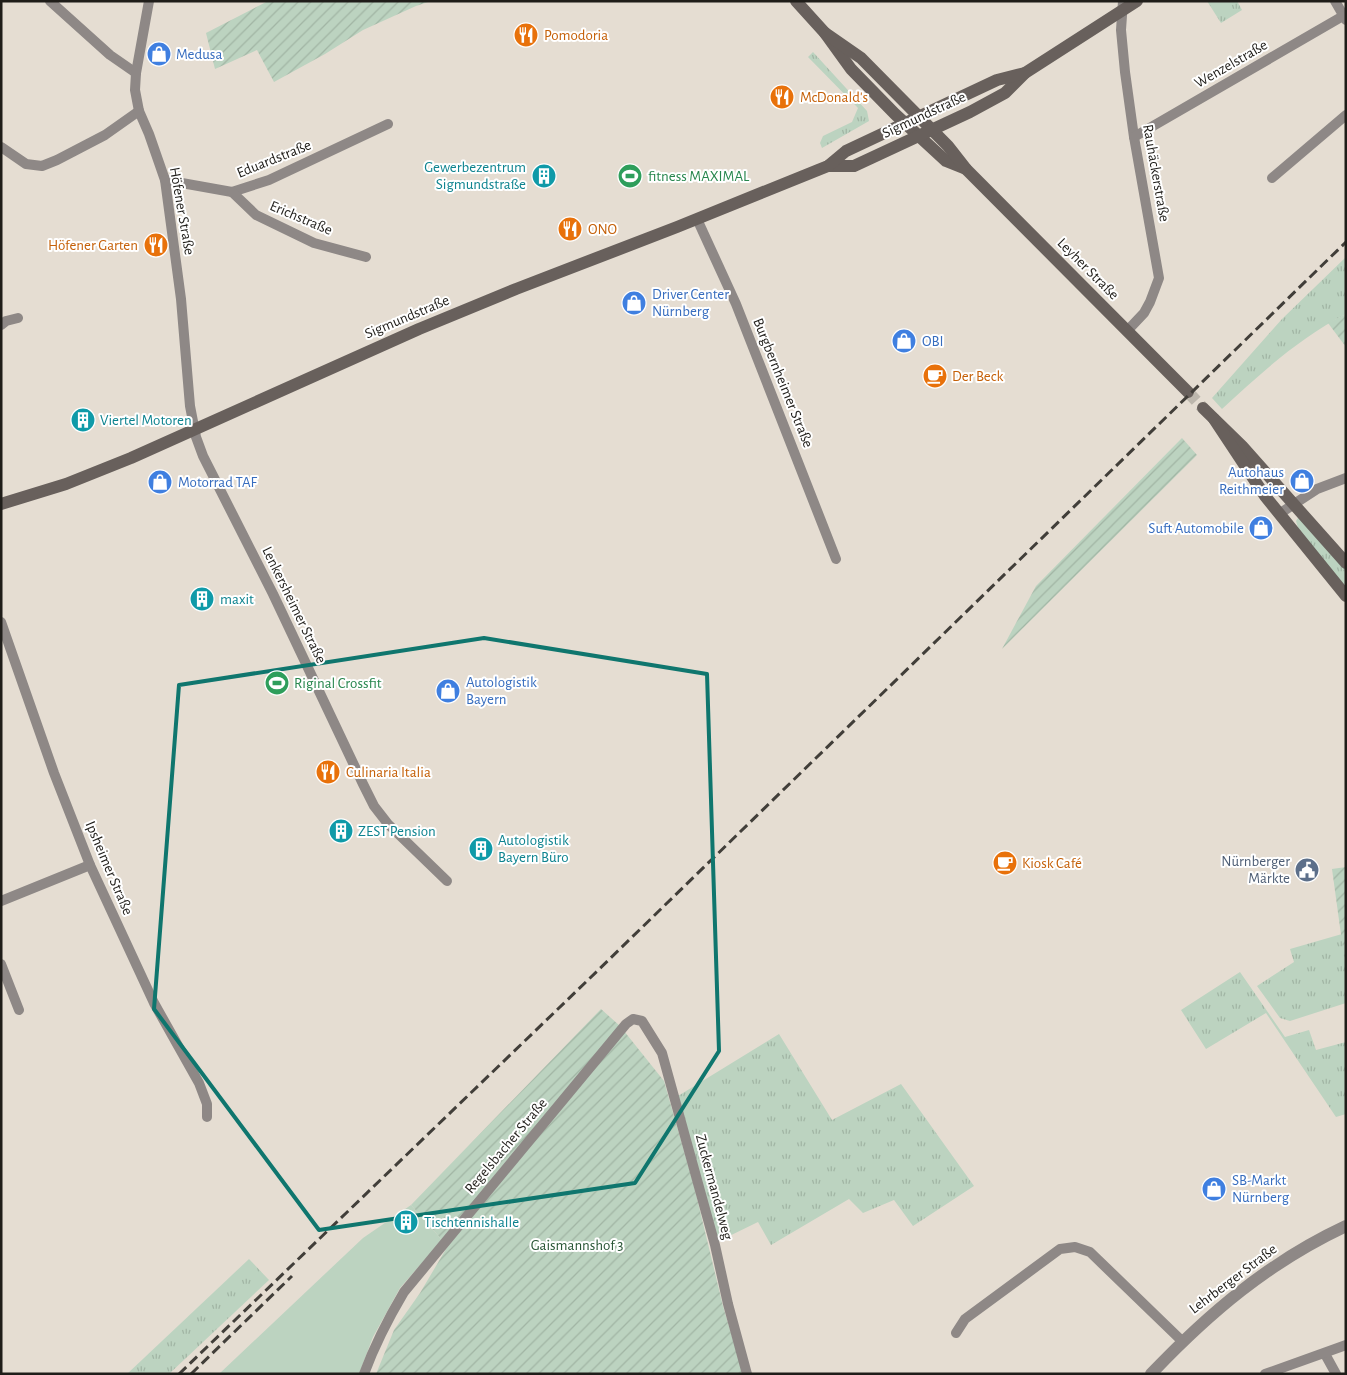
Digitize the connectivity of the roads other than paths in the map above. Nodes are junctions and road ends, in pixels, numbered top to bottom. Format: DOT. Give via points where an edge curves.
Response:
graph roads {
  1 [pos="50,1"];
  2 [pos="149,1"];
  3 [pos="796,1"];
  4 [pos="1137,1"];
  5 [pos="1335,1"];
  6 [pos="1123,6"];
  7 [pos="1345,18"];
  8 [pos="825,33"];
  9 [pos="136,72"];
  10 [pos="1025,73"];
  11 [pos="139,111"];
  12 [pos="1346,115"];
  13 [pos="919,117"];
  14 [pos="388,124"];
  15 [pos="905,124"];
  16 [pos="932,130"];
  17 [pos="919,137"];
  18 [pos="1134,137"];
  19 [pos="1,147"];
  20 [pos="828,166"];
  21 [pos="966,169"];
  22 [pos="1272,178"];
  23 [pos="165,180"];
  24 [pos="232,192"];
  25 [pos="698,219"];
  26 [pos="366,258"];
  27 [pos="18,318"];
  28 [pos="1,326"];
  29 [pos="1127,331"];
  30 [pos="1188,392"];
  31 [pos="1203,408"];
  32 [pos="1214,419"];
  33 [pos="194,430"];
  34 [pos="1346,478"];
  35 [pos="1,504"];
  36 [pos="1294,504"];
  37 [pos="1279,514"];
  38 [pos="836,559"];
  39 [pos="1346,563"];
  40 [pos="1346,596"];
  41 [pos="1,622"];
  42 [pos="90,865"];
  43 [pos="447,881"];
  44 [pos="1,901"];
  45 [pos="1,964"];
  46 [pos="19,1010"];
  47 [pos="634,1019"];
  48 [pos="207,1117"];
  49 [pos="1346,1226"];
  50 [pos="956,1333"];
  51 [pos="1182,1341"];
  52 [pos="1346,1345"];
  53 [pos="1325,1354"];
  54 [pos="364,1374"];
  55 [pos="747,1374"];
  56 [pos="1151,1374"];
  57 [pos="1265,1374"];
  58 [pos="1336,1374"];
  1 -- 9 [label="street" via="110,55"];
  2 -- 9 [label="street, Höfener Straße"];
  3 -- 8 [label="main road, Leyher Straße"];
  4 -- 6 [label="main road, Sigmundstraße"];
  5 -- 7 [label="street"];
  6 -- 10 [label="main road, Sigmundstraße"];
  6 -- 18 [label="street, Rauhäckerstraße" via="1122,48"];
  7 -- 18 [label="street, Wenzelstraße"];
  8 -- 13 [label="main road, Leyher Straße" via="861,58"];
  8 -- 15 [label="main road, Leyher Straße" via="851,69"];
  9 -- 11 [label="street, Höfener Straße"];
  10 -- 13 [label="main road, Sigmundstraße" via="997,80"];
  10 -- 16 [label="main road, Sigmundstraße" via="1005,93"];
  11 -- 19 [label="street" via="105,135 42,166 26,164"];
  11 -- 23 [label="street, Höfener Straße"];
  12 -- 22 [label="street"];
  13 -- 15 [label="main road, Sigmundstraße"];
  13 -- 16 [label="main road, Leyher Straße"];
  14 -- 24 [label="street, Eduardstraße" via="269,180"];
  15 -- 17 [label="main road, Leyher Straße"];
  15 -- 20 [label="main road, Sigmundstraße" via="846,151"];
  16 -- 17 [label="main road, Sigmundstraße"];
  16 -- 21 [label="main road, Leyher Straße"];
  17 -- 20 [label="main road, Sigmundstraße" via="854,166"];
  17 -- 21 [label="main road, Leyher Straße" via="946,160"];
  18 -- 29 [label="street, Rauhäckerstraße" via="1159,278 1144,313"];
  20 -- 25 [label="main road, Sigmundstraße"];
  21 -- 29 [label="main road, Leyher Straße"];
  23 -- 24 [label="street, Eduardstraße"];
  23 -- 33 [label="street, Höfener Straße"];
  24 -- 26 [label="street, Erichstraße" via="256,215 314,243"];
  25 -- 33 [label="main road, Sigmundstraße" via="418,328"];
  25 -- 38 [label="street, Burgbernheimer Straße" via="736,304"];
  27 -- 28 [label="street"];
  29 -- 30 [label="main road, Leyher Straße"];
  31 -- 32 [label="main road"];
  32 -- 36 [label="main road"];
  32 -- 37 [label="main road"];
  33 -- 35 [label="main road, Sigmundstraße" via="82,478"];
  33 -- 43 [label="street, Lenkersheimer Straße" via="202,456 273,594 374,806 388,824"];
  34 -- 36 [label="street" via="1325,485"];
  36 -- 37 [label="street"];
  36 -- 39 [label="main road"];
  37 -- 40 [label="main road"];
  41 -- 42 [label="street, Ipsheimer Straße"];
  42 -- 44 [label="street"];
  42 -- 48 [label="street, Ipsheimer Straße" via="154,1003 199,1083 207,1104"];
  45 -- 46 [label="street"];
  47 -- 54 [label="street, Regelsbacher Straße" via="626,1024 418,1274 389,1316"];
  47 -- 55 [label="street, Zuckermandelweg" via="642,1021 662,1052"];
  49 -- 51 [label="street, Lehrberger Straße" via="1261,1274"];
  50 -- 51 [label="street" via="965,1320 1034,1267 1060,1249 1074,1247 1090,1252"];
  51 -- 56 [label="street, Lehrberger Straße"];
  52 -- 53 [label="street"];
  53 -- 57 [label="street"];
  53 -- 58 [label="street"];
}
